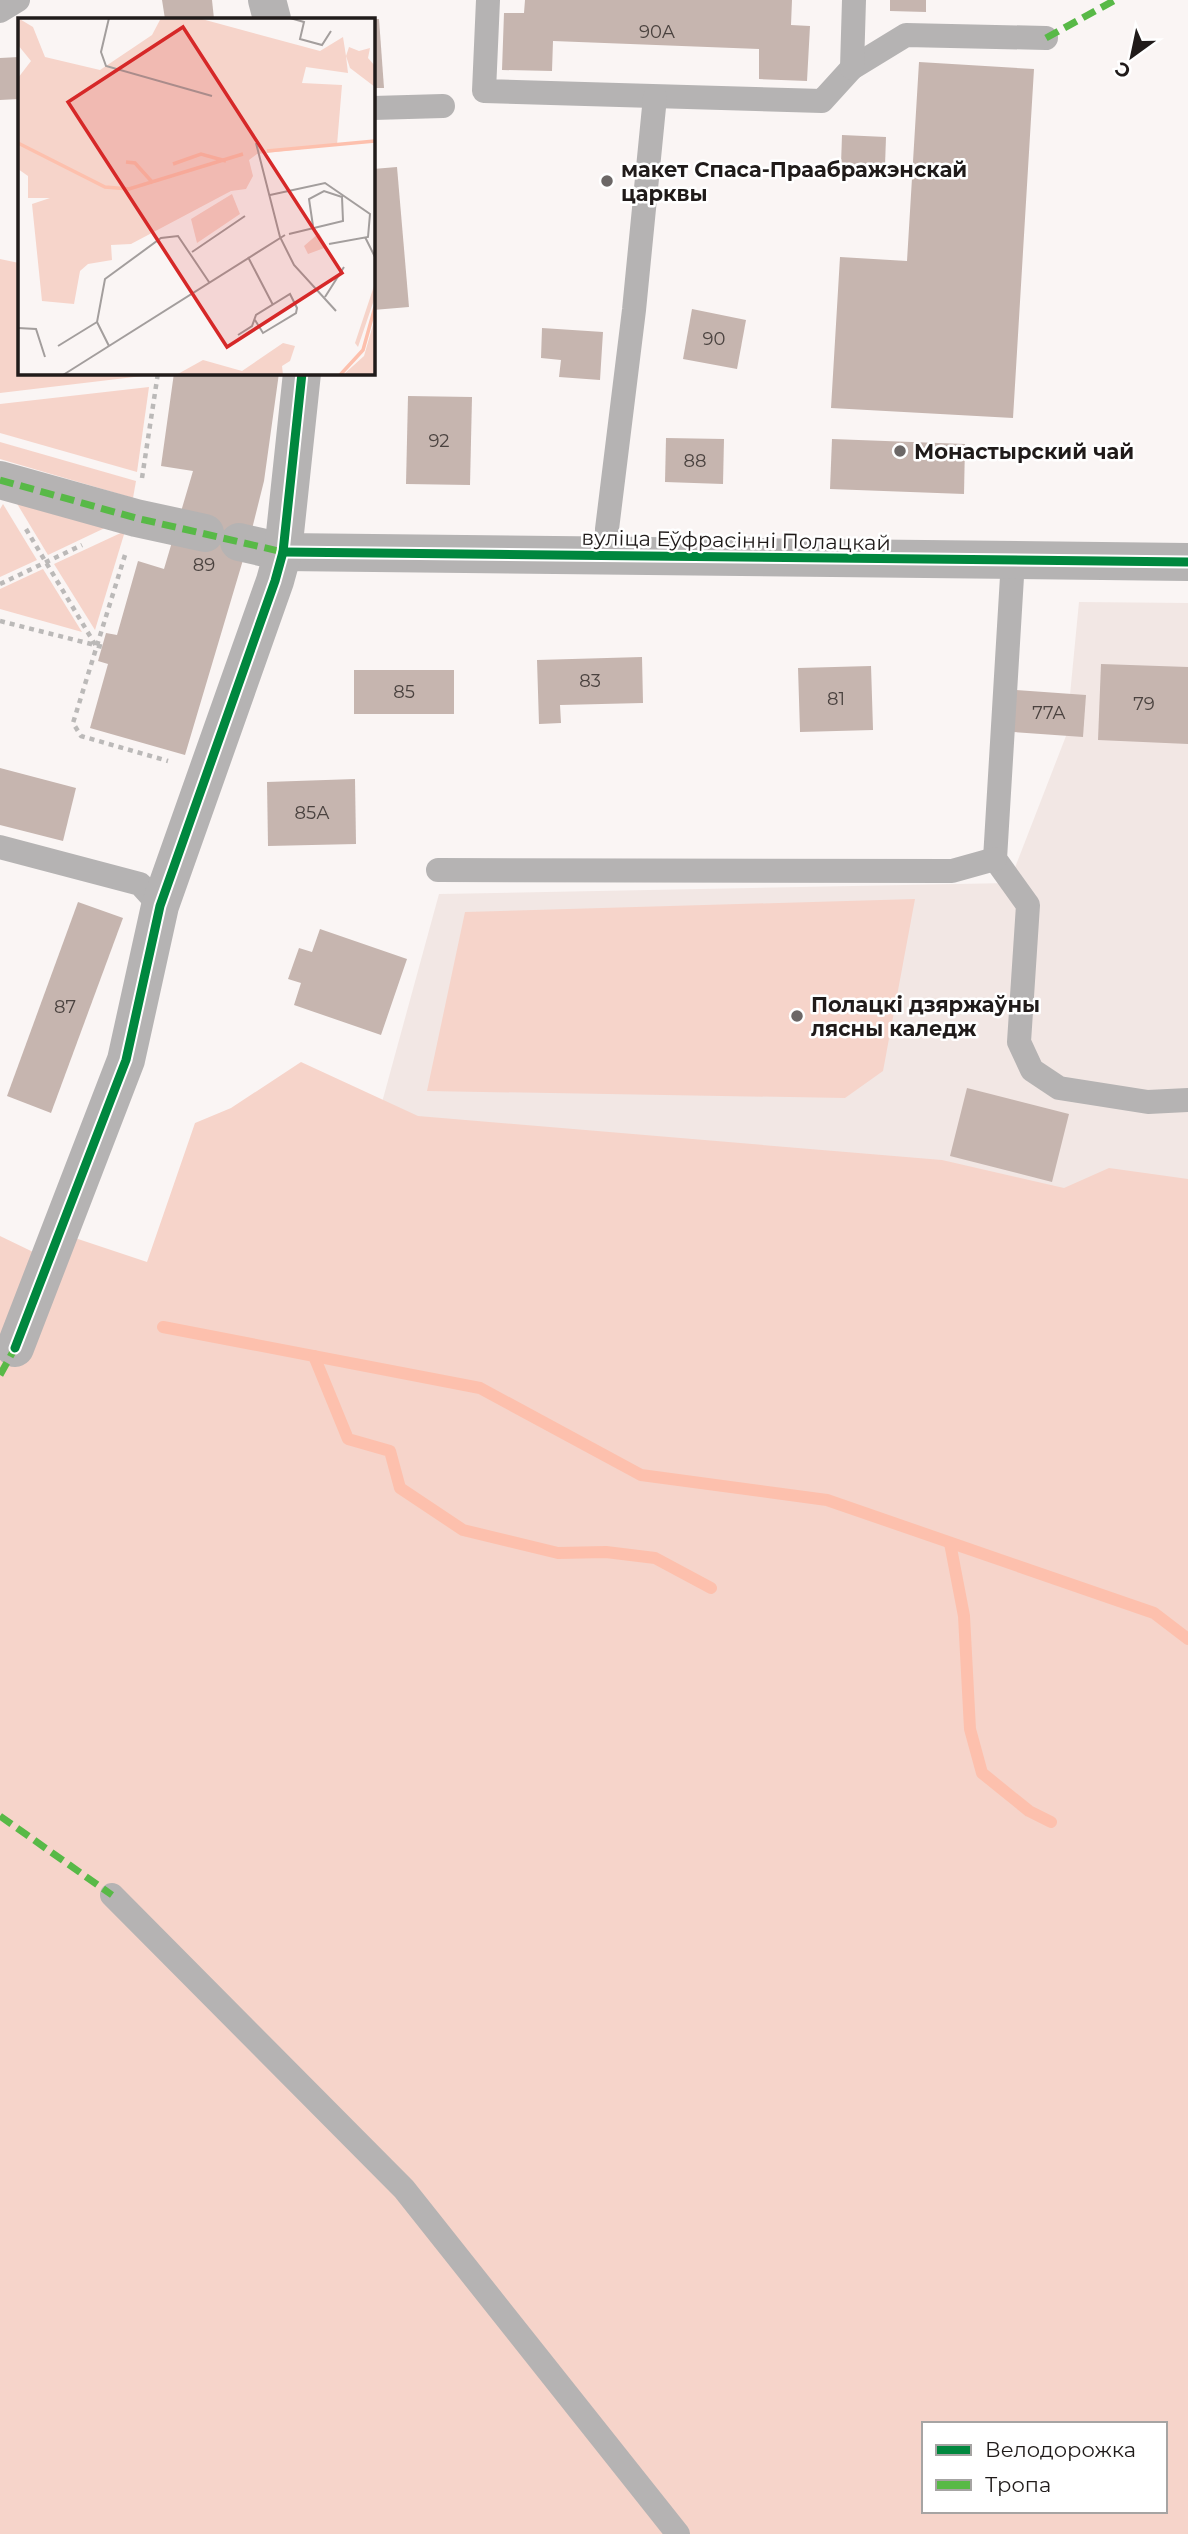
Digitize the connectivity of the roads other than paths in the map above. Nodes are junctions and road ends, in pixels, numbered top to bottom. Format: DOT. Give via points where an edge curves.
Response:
graph roads {
  1 [pos="18,0"];
  2 [pos="267,0"];
  3 [pos="488,0"];
  4 [pos="854,0"];
  5 [pos="0,11"];
  6 [pos="272,18"];
  7 [pos="1046,38"];
  8 [pos="852,68"];
  9 [pos="656,97"];
  10 [pos="443,106"];
  11 [pos="374,108"];
  12 [pos="302,374"];
  13 [pos="0,480"];
  14 [pos="283,552"];
  15 [pos="606,557"];
  16 [pos="1013,560"];
  17 [pos="1188,562"];
  18 [pos="0,847"];
  19 [pos="995,859"];
  20 [pos="438,870"];
  21 [pos="160,906"];
  22 [pos="1188,1100"];
  23 [pos="15,1348"];
  24 [pos="112,1895"];
  25 [pos="678,2534"];
  1 -- 5 [label="lane"];
  2 -- 6 [label="street"];
  3 -- 9 [label="lane" via="484,90"];
  4 -- 8 [label="lane"];
  7 -- 8 [label="lane" via="906,35"];
  8 -- 9 [label="lane" via="822,100"];
  9 -- 15 [label="lane"];
  10 -- 11 [label="lane"];
  12 -- 14 [label="street"];
  13 -- 14 [label="street, вуліца Еўфрасінні Полацкай"];
  14 -- 15 [label="street, вуліца Еўфрасінні Полацкай"];
  14 -- 21 [label="street"];
  15 -- 16 [label="street, вуліца Еўфрасінні Полацкай"];
  16 -- 17 [label="street, вуліца Еўфрасінні Полацкай"];
  16 -- 19 [label="lane"];
  18 -- 21 [label="lane" via="140,884"];
  19 -- 20 [label="lane" via="952,871"];
  19 -- 22 [label="lane" via="1028,905 1019,1042 1032,1070 1059,1088 1148,1102"];
  21 -- 23 [label="street" via="126,1060"];
  24 -- 25 [label="lane" via="404,2189"];
}
